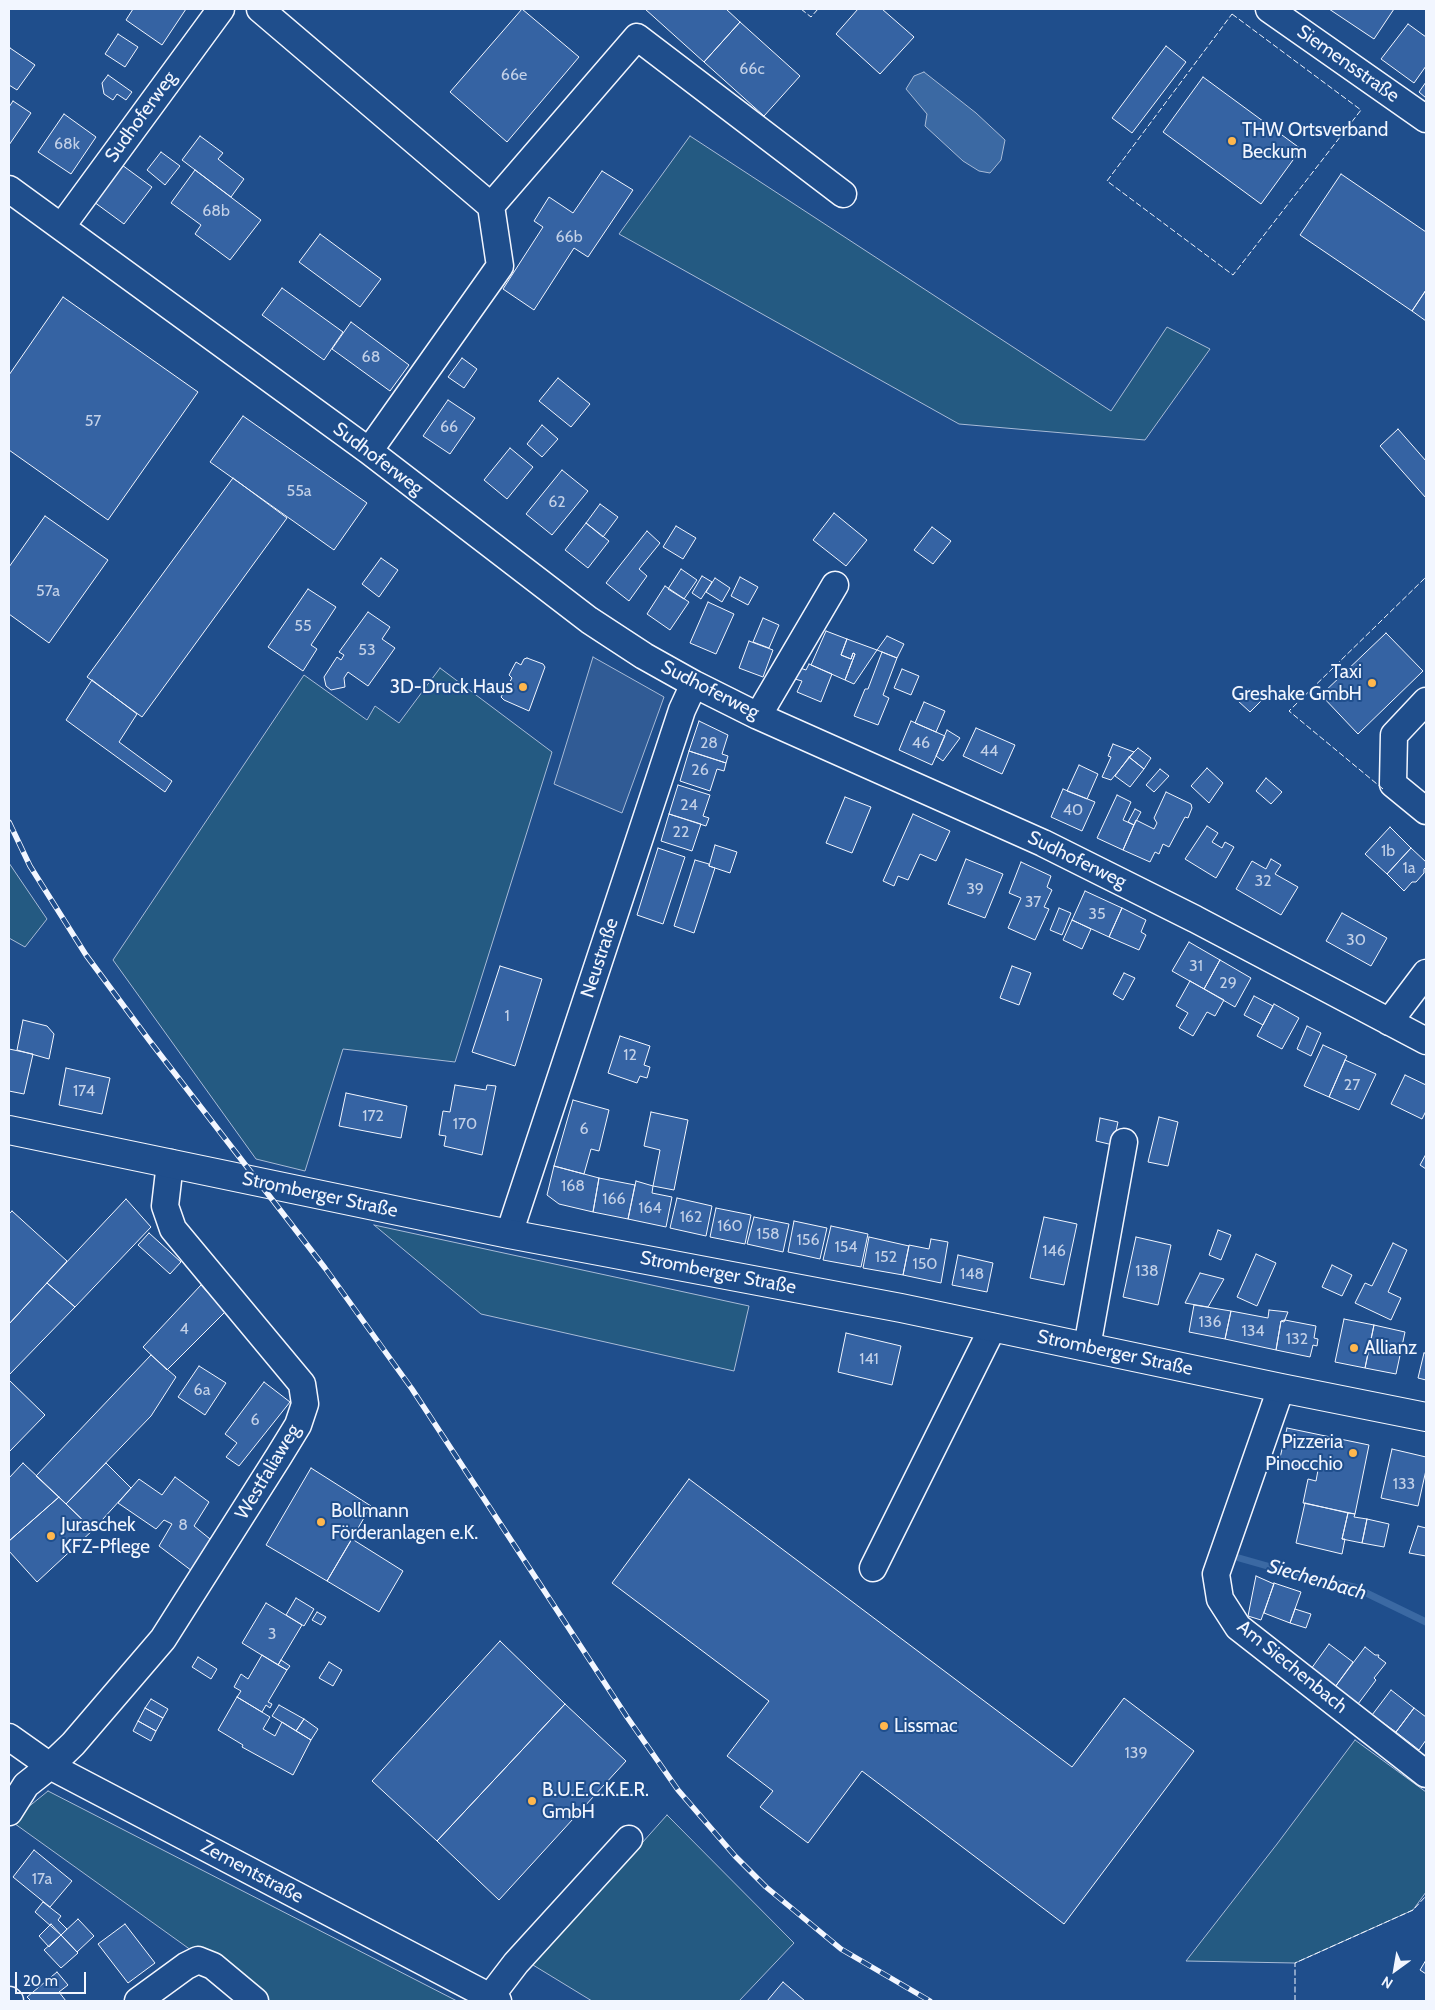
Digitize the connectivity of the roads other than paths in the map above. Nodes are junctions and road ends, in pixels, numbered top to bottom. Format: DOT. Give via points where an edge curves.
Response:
graph roads {
  1 [pos="221,9"];
  2 [pos="260,9"];
  3 [pos="1270,9"];
  4 [pos="1426,119"];
  5 [pos="9,189"];
  6 [pos="843,194"];
  7 [pos="491,206"];
  8 [pos="62,226"];
  9 [pos="369,451"];
  10 [pos="835,585"];
  11 [pos="694,684"];
  12 [pos="1426,702"];
  13 [pos="758,716"];
  14 [pos="1426,811"];
  15 [pos="1426,973"];
  16 [pos="1389,1022"];
  17 [pos="1426,1041"];
  18 [pos="9,1130"];
  19 [pos="1124,1142"];
  20 [pos="170,1163"];
  21 [pos="509,1234"];
  22 [pos="993,1327"];
  23 [pos="1087,1347"];
  24 [pos="1281,1388"];
  25 [pos="1426,1417"];
  26 [pos="873,1568"];
  27 [pos="9,1737"];
  28 [pos="50,1766"];
  29 [pos="1426,1774"];
  30 [pos="9,1812"];
  31 [pos="629,1839"];
  32 [pos="494,1999"];
  33 [pos="138,2001"];
  34 [pos="254,2001"];
  1 -- 8 [label="street, Sudhoferweg"];
  2 -- 7 [label="street"];
  3 -- 4 [label="street, Siemensstraße"];
  5 -- 8 [label="street, Sudhoferweg"];
  6 -- 7 [label="street" via="637,36"];
  7 -- 9 [label="street" via="500,266"];
  8 -- 9 [label="street, Sudhoferweg"];
  9 -- 11 [label="street, Sudhoferweg" via="589,620"];
  10 -- 13 [label="street"];
  11 -- 13 [label="street, Sudhoferweg"];
  11 -- 21 [label="street, Neustraße" via="682,710"];
  12 -- 14 [label="street" via="1394,735 1393,784"];
  13 -- 16 [label="street, Sudhoferweg" via="1043,842"];
  15 -- 16 [label="street"];
  16 -- 17 [label="street, Sudhoferweg"];
  18 -- 20 [label="main road, Stromberger Straße"];
  19 -- 23 [label="street"];
  20 -- 21 [label="main road, Stromberger Straße"];
  20 -- 28 [label="street, Westfaliaweg" via="165,1206 173,1229 302,1384 305,1404 298,1425 280,1456 163,1639 73,1744"];
  21 -- 22 [label="main road, Stromberger Straße"];
  22 -- 23 [label="main road, Stromberger Straße"];
  22 -- 26 [label="street"];
  23 -- 24 [label="main road, Stromberger Straße"];
  24 -- 25 [label="main road, Stromberger Straße"];
  24 -- 29 [label="street, Am Siechenbach" via="1216,1574 1220,1600 1238,1627"];
  27 -- 28 [label="street, Zementstraße"];
  28 -- 30 [label="street, Westfaliaweg" via="26,1785"];
  28 -- 32 [label="street, Zementstraße"];
  31 -- 32 [label="street" via="516,1963"];
  33 -- 34 [label="street" via="198,1960 212,1966"];
}
